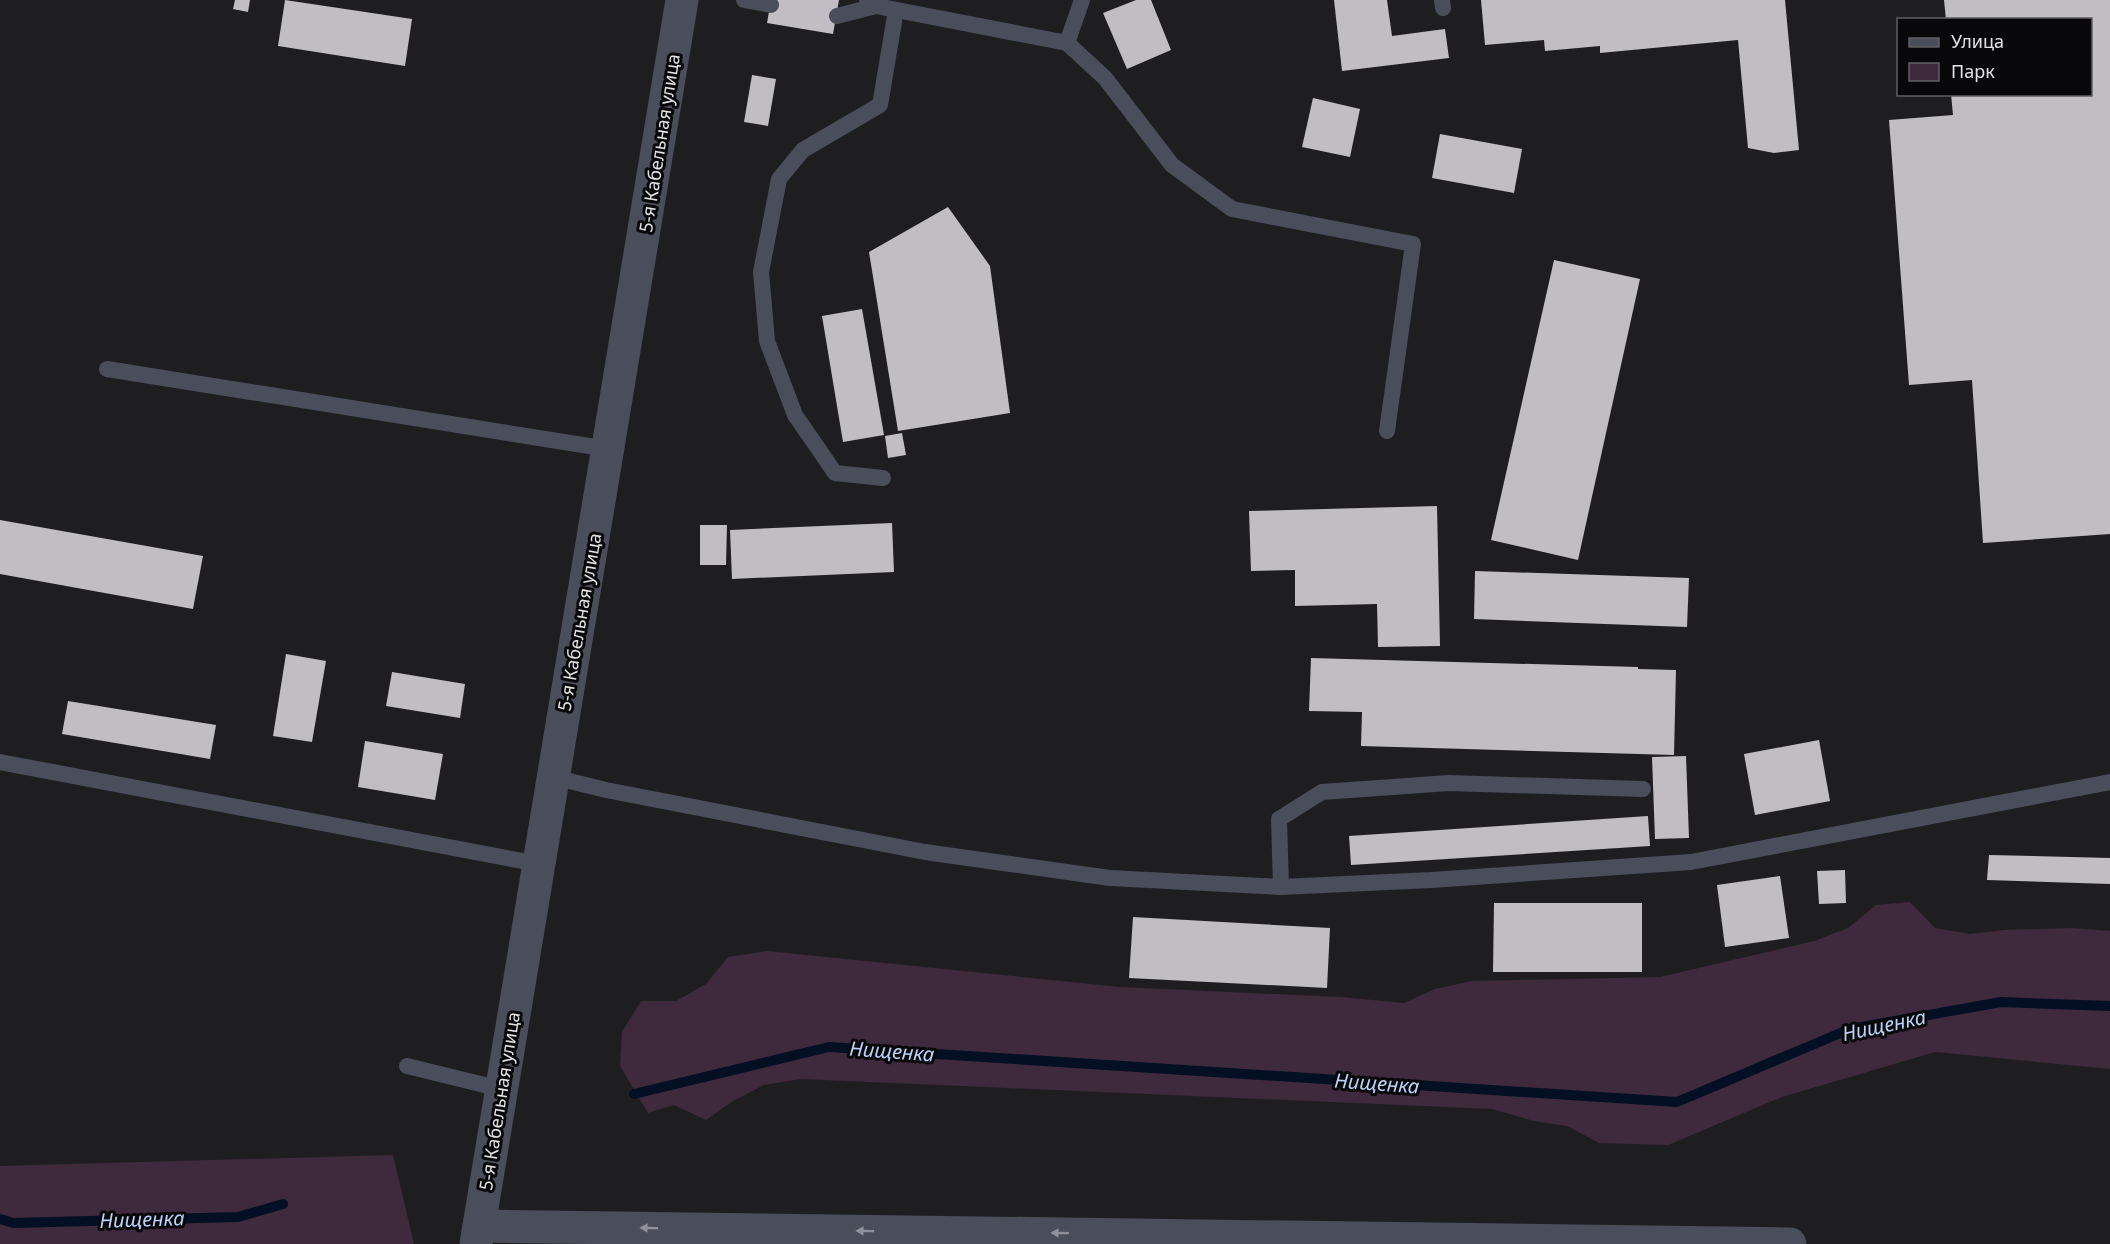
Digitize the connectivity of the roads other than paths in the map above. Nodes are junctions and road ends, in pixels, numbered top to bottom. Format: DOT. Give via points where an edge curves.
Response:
graph roads {
  1 [pos="682,0"];
  2 [pos="744,0"];
  3 [pos="1082,0"];
  4 [pos="871,3"];
  5 [pos="771,5"];
  6 [pos="896,10"];
  7 [pos="837,16"];
  8 [pos="1067,43"];
  9 [pos="107,369"];
  10 [pos="1387,431"];
  11 [pos="608,450"];
  12 [pos="883,478"];
  13 [pos="0,762"];
  14 [pos="553,777"];
  15 [pos="2110,782"];
  16 [pos="1643,789"];
  17 [pos="538,864"];
  18 [pos="1281,887"];
  19 [pos="407,1066"];
  20 [pos="501,1089"];
  21 [pos="757,1229"];
  22 [pos="478,1235"];
  23 [pos="690,1244"];
  24 [pos="1790,1244"];
  1 -- 11 [label="street, 5-я Кабельная улица"];
  2 -- 5 [label="lane"];
  3 -- 8 [label="lane"];
  4 -- 6 [label="lane"];
  4 -- 7 [label="lane"];
  6 -- 8 [label="lane"];
  6 -- 12 [label="lane" via="880,105 803,150 779,179 761,272 767,341 795,415 835,472"];
  8 -- 10 [label="lane" via="1105,78 1172,165 1232,209 1413,244"];
  9 -- 11 [label="lane"];
  11 -- 14 [label="street, 5-я Кабельная улица"];
  13 -- 17 [label="lane"];
  14 -- 17 [label="street, 5-я Кабельная улица"];
  14 -- 18 [label="lane" via="925,852 1110,878"];
  15 -- 18 [label="lane" via="1691,862"];
  16 -- 18 [label="lane" via="1449,783 1322,792 1279,819"];
  17 -- 20 [label="street, 5-я Кабельная улица"];
  19 -- 20 [label="lane"];
  20 -- 22 [label="street, 5-я Кабельная улица"];
  21 -- 22 [label="street, one-way"];
  21 -- 23 [label="street" via="729,1232"];
  24 -- 21 [label="street, one-way"];
}
